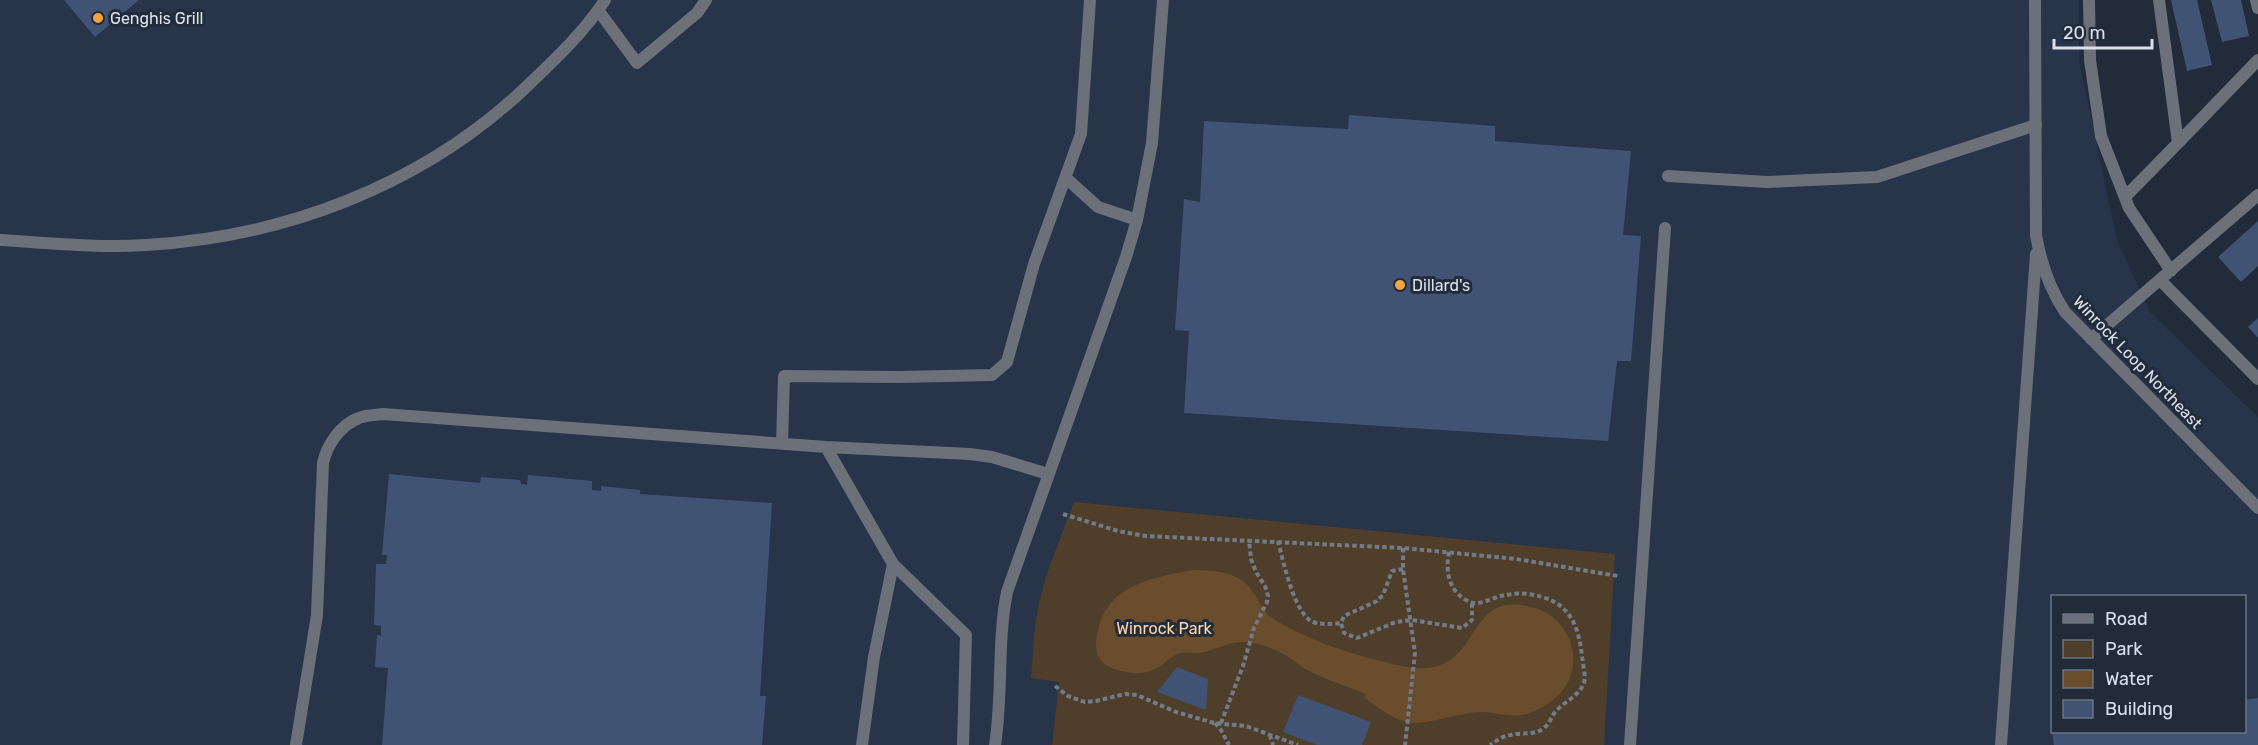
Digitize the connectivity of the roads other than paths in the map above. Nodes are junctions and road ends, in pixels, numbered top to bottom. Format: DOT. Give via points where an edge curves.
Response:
graph roads {
  1 [pos="706,0"];
  2 [pos="1090,0"];
  3 [pos="1162,0"];
  4 [pos="2035,0"];
  5 [pos="2089,0"];
  6 [pos="2159,0"];
  7 [pos="2256,0"];
  8 [pos="602,5"];
  9 [pos="2258,8"];
  10 [pos="2258,60"];
  11 [pos="2036,125"];
  12 [pos="2178,143"];
  13 [pos="1668,176"];
  14 [pos="1066,178"];
  15 [pos="2258,195"];
  16 [pos="2125,196"];
  17 [pos="1137,220"];
  18 [pos="1665,228"];
  19 [pos="2036,235"];
  20 [pos="0,240"];
  21 [pos="2171,271"];
  22 [pos="2160,280"];
  23 [pos="2091,339"];
  24 [pos="2258,380"];
  25 [pos="782,443"];
  26 [pos="826,447"];
  27 [pos="1048,474"];
  28 [pos="2258,508"];
  29 [pos="893,564"];
  30 [pos="296,745"];
  31 [pos="862,745"];
  32 [pos="963,745"];
  33 [pos="995,745"];
  34 [pos="1630,745"];
  35 [pos="2001,745"];
  1 -- 8 [label="street" via="697,13 637,63"];
  2 -- 14 [label="street" via="1081,134"];
  3 -- 17 [label="street" via="1152,143"];
  4 -- 11 [label="street, Winrock Loop Northeast"];
  5 -- 16 [label="street" via="2090,60 2101,136"];
  6 -- 12 [label="street"];
  7 -- 9 [label="street"];
  8 -- 20 [label="street" via="542,72 475,130 432,159 339,205 242,233 145,245"];
  10 -- 12 [label="street"];
  11 -- 13 [label="street" via="1877,177 1767,182"];
  11 -- 19 [label="street, Winrock Loop Northeast"];
  12 -- 16 [label="street"];
  14 -- 17 [label="street" via="1098,207"];
  14 -- 25 [label="street" via="1034,264 1007,362 992,375 784,376"];
  15 -- 21 [label="street"];
  16 -- 21 [label="street"];
  17 -- 27 [label="street"];
  18 -- 34 [label="street"];
  19 -- 23 [label="street, Winrock Loop Northeast" via="2052,293"];
  19 -- 35 [label="street"];
  21 -- 22 [label="street"];
  22 -- 23 [label="street"];
  22 -- 24 [label="street"];
  23 -- 28 [label="street, Winrock Loop Northeast"];
  25 -- 26 [label="street"];
  25 -- 30 [label="street" via="383,414 359,417 333,440 323,463 316,615"];
  26 -- 27 [label="street" via="970,454"];
  26 -- 29 [label="street"];
  27 -- 33 [label="street" via="1006,592"];
  29 -- 31 [label="street" via="874,657"];
  29 -- 32 [label="street" via="966,635"];
}
